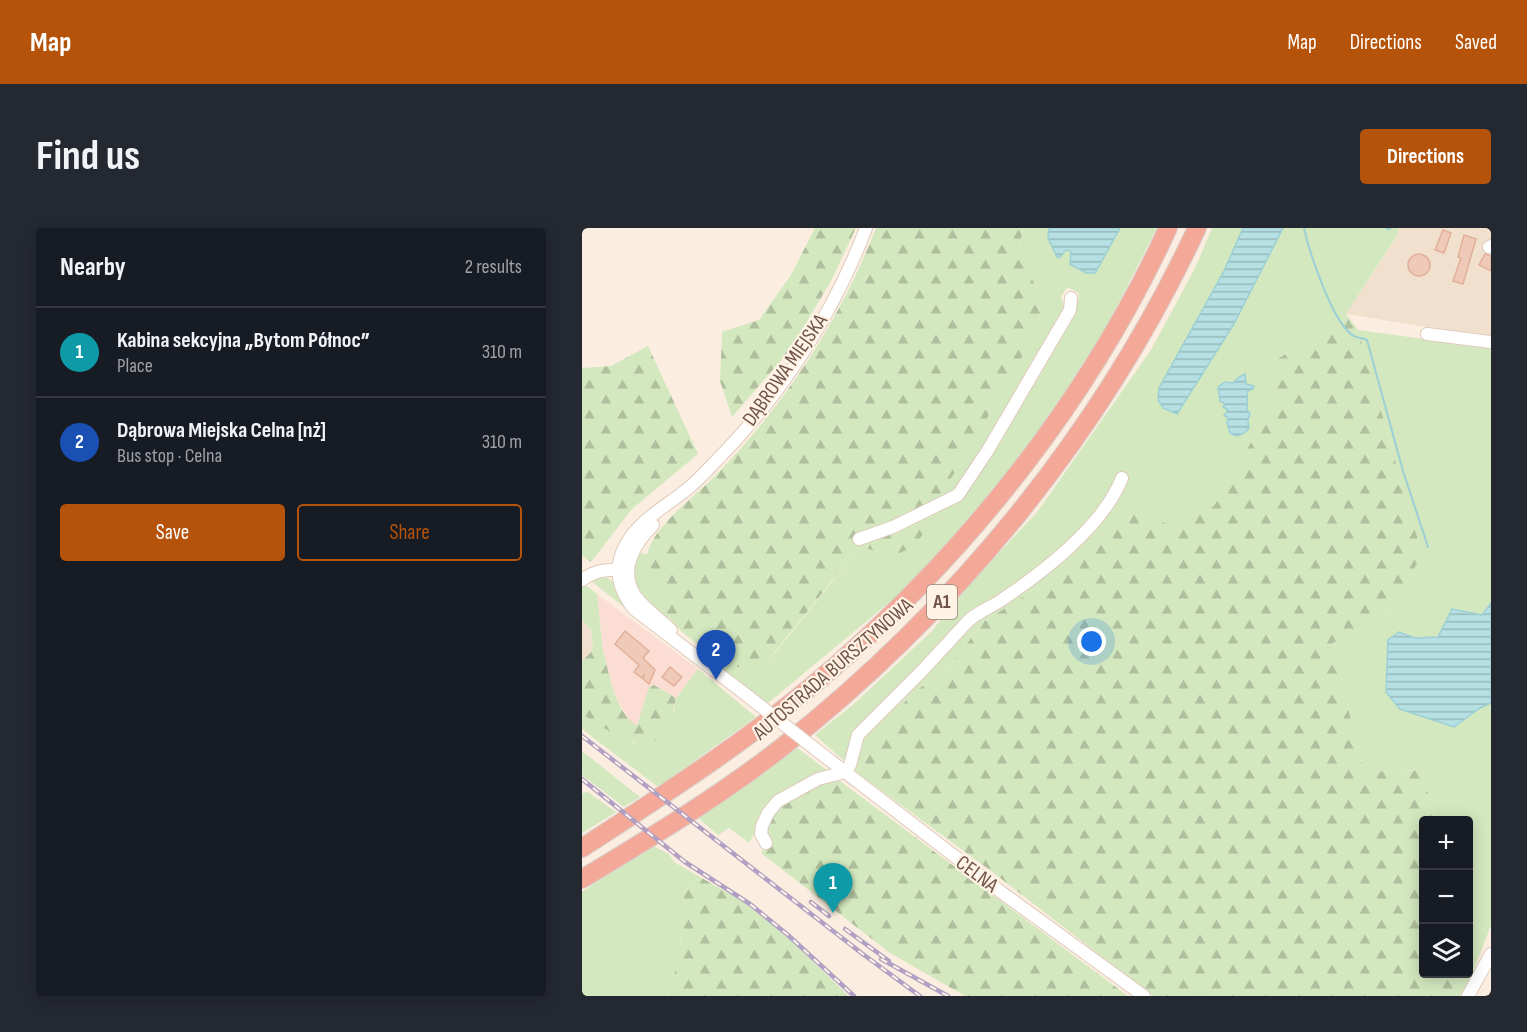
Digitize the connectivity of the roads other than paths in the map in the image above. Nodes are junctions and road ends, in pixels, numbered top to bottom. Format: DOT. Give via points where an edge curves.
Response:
graph roads {
  1 [pos="866,228"];
  2 [pos="1168,228"];
  3 [pos="1197,228"];
  4 [pos="1071,298"];
  5 [pos="1427,334"];
  6 [pos="1491,342"];
  7 [pos="1122,478"];
  8 [pos="859,539"];
  9 [pos="622,569"];
  10 [pos="585,574"];
  11 [pos="844,772"];
  12 [pos="766,843"];
  13 [pos="582,848"];
  14 [pos="582,879"];
  15 [pos="1491,954"];
  16 [pos="1144,996"];
  17 [pos="1468,996"];
  1 -- 9 [label="street, DĄBROWA MIEJSKA" via="841,288 791,370 730,446 640,539"];
  2 -- 13 [label="highway, AUTOSTRADA BURSZTYNOWA / A1" via="1126,312 1061,414 988,509 923,583 786,706 693,775"];
  3 -- 14 [label="highway, AUTOSTRADA BURSZTYNOWA / A1" via="1155,312 1095,412 1038,489 956,587 878,665 781,747 696,808"];
  4 -- 8 [label="street" via="1070,310 958,495"];
  5 -- 6 [label="street"];
  7 -- 11 [label="street" via="1116,492 1086,530 1044,569 968,621 858,735 850,765"];
  9 -- 10 [label="street"];
  9 -- 11 [label="street, CELNA, bridge" via="622,591 634,609"];
  11 -- 12 [label="street" via="818,779 778,801 762,826"];
  11 -- 16 [label="street, CELNA"];
  15 -- 17 [label="street"];
}
